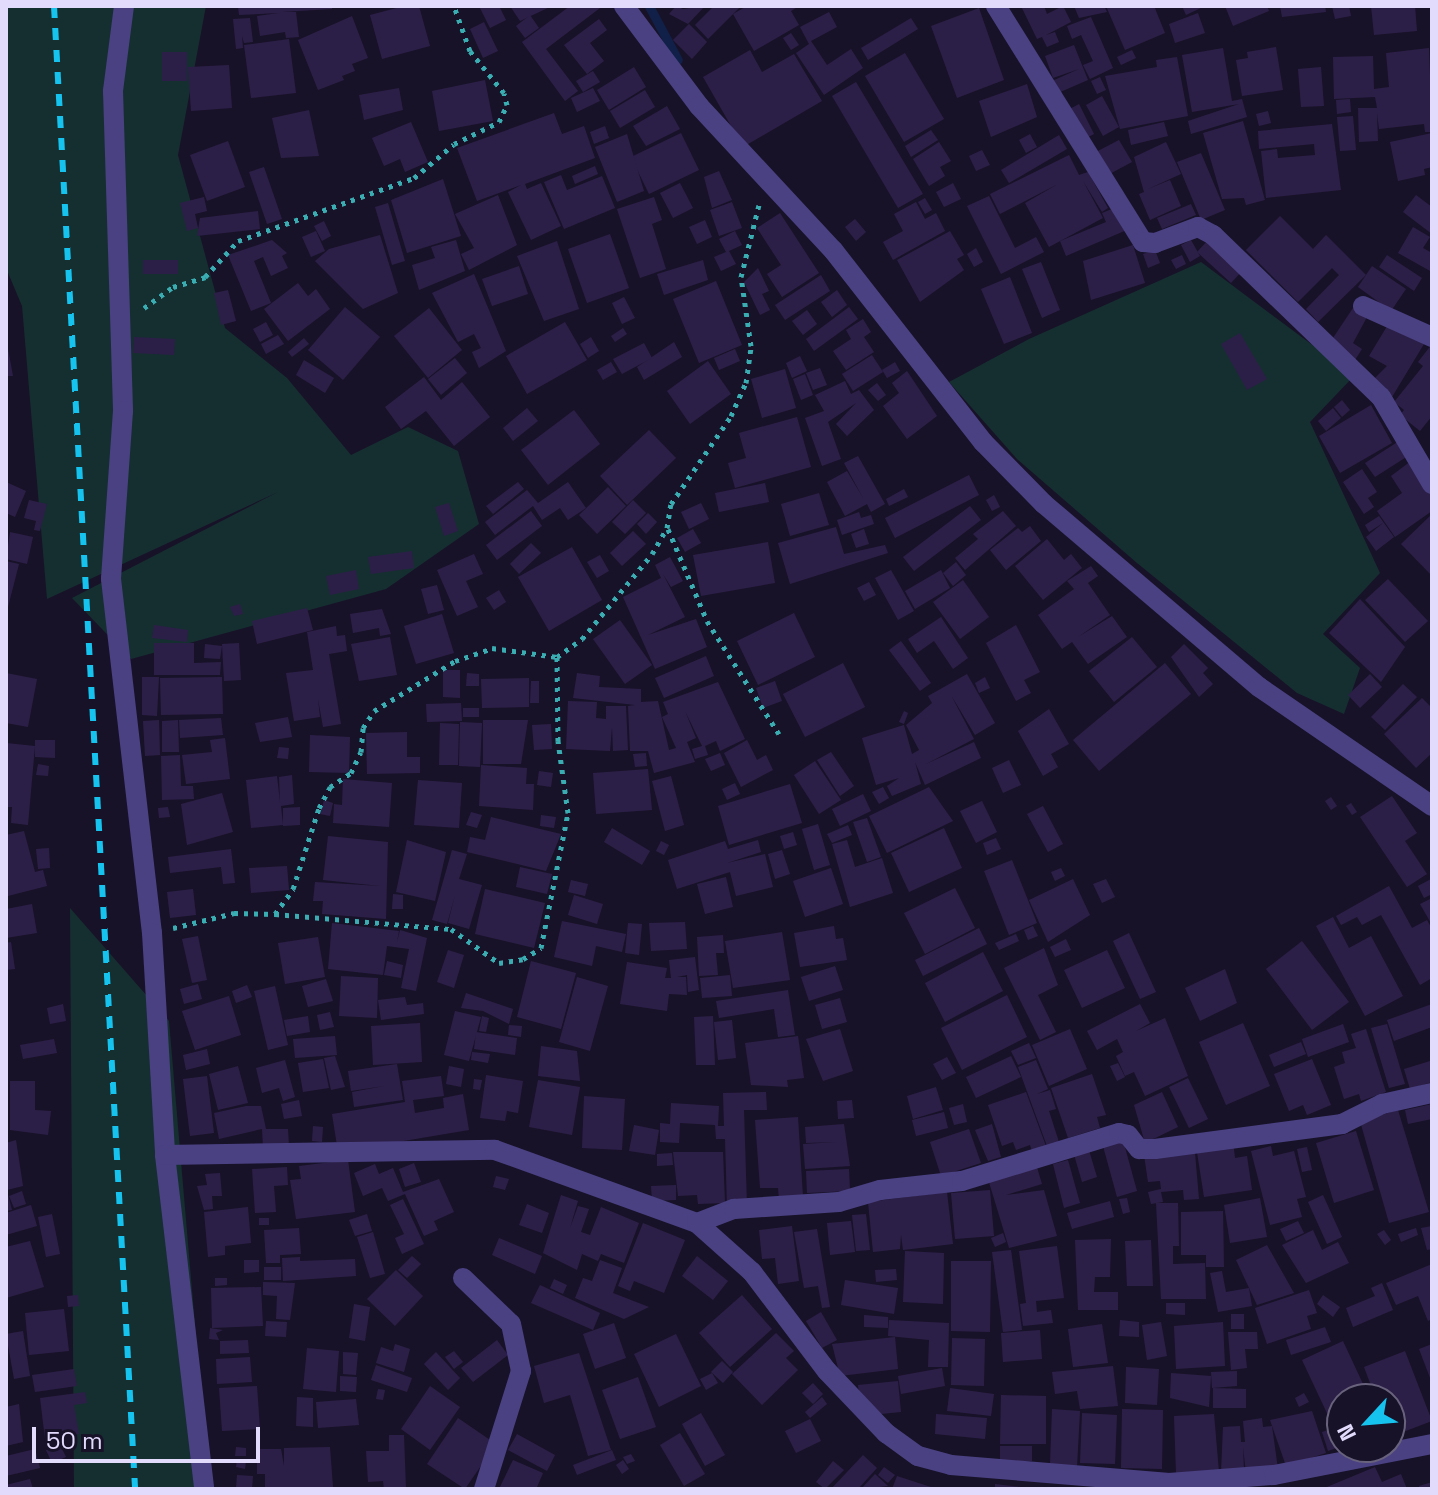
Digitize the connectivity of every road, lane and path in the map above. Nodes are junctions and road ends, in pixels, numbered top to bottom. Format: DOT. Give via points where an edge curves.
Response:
graph roads {
  1 [pos="124,6"];
  2 [pos="454,6"];
  3 [pos="624,6"];
  4 [pos="996,6"];
  5 [pos="768,177"];
  6 [pos="1363,306"];
  7 [pos="122,327"];
  8 [pos="1432,337"];
  9 [pos="1432,484"];
  10 [pos="667,528"];
  11 [pos="557,657"];
  12 [pos="779,734"];
  13 [pos="1432,806"];
  14 [pos="275,914"];
  15 [pos="152,933"];
  16 [pos="1432,1093"];
  17 [pos="165,1155"];
  18 [pos="697,1223"];
  19 [pos="463,1278"];
  20 [pos="1432,1444"];
  21 [pos="1037,1481"];
  22 [pos="204,1489"];
  23 [pos="484,1489"];
  1 -- 7 [label="street" via="113,91"];
  2 -- 7 [label="path" via="470,51 504,93 507,105 499,122 454,144 414,178 238,241 205,277 155,297"];
  3 -- 5 [label="street" via="699,106"];
  4 -- 9 [label="street" via="1143,242 1155,243 1198,227 1213,235 1381,397"];
  5 -- 10 [label="path" via="741,277 751,346 746,383 731,416 671,504"];
  5 -- 13 [label="street" via="833,250 983,442 1044,504 1259,687"];
  6 -- 8 [label="street"];
  7 -- 15 [label="street" via="123,411 111,579"];
  10 -- 11 [label="path" via="582,639"];
  10 -- 12 [label="path" via="707,621"];
  11 -- 14 [label="path" via="492,648 455,661 374,711 363,728 361,752 351,773 330,787 319,808 293,889"];
  11 -- 14 [label="path" via="558,741 568,813 541,948 523,959 499,963 451,929"];
  14 -- 15 [label="path" via="234,913"];
  15 -- 17 [label="street"];
  16 -- 18 [label="street" via="1382,1104 1342,1124 1155,1149 1139,1149 1128,1135 1119,1133 962,1181 811,1205 734,1209"];
  17 -- 18 [label="street" via="495,1150"];
  17 -- 22 [label="street"];
  18 -- 21 [label="street" via="752,1272 827,1371 886,1433 918,1456"];
  19 -- 23 [label="street" via="511,1324 521,1371"];
  20 -- 21 [label="street" via="1274,1475 1169,1483"];
}
